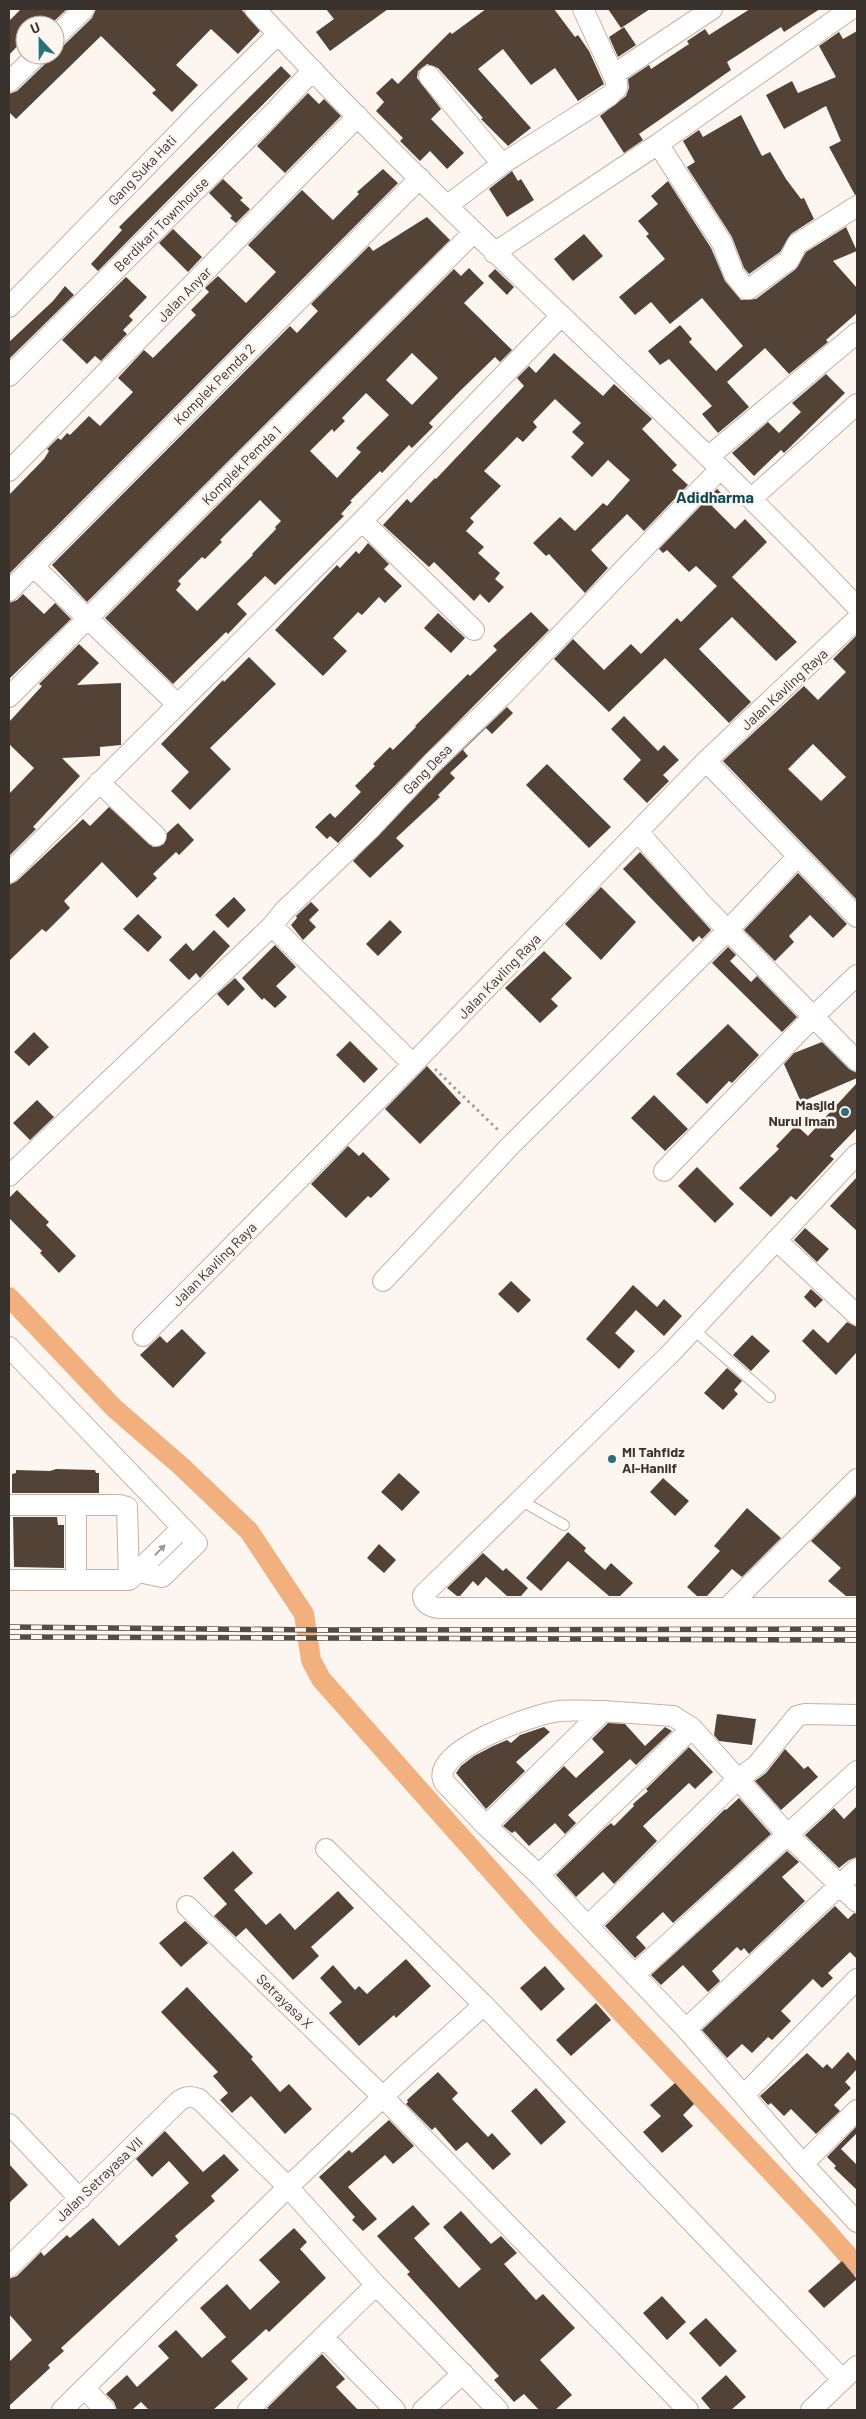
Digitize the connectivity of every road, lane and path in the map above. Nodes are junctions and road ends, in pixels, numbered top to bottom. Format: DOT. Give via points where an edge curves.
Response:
graph roads {
  1 [pos="84,9"];
  2 [pos="255,9"];
  3 [pos="583,9"];
  4 [pos="712,9"];
  5 [pos="851,9"];
  6 [pos="65,27"];
  7 [pos="278,34"];
  8 [pos="27,65"];
  9 [pos="313,70"];
  10 [pos="613,75"];
  11 [pos="429,76"];
  12 [pos="9,82"];
  13 [pos="358,116"];
  14 [pos="658,144"];
  15 [pos="502,164"];
  16 [pos="420,178"];
  17 [pos="448,205"];
  18 [pos="857,206"];
  19 [pos="474,232"];
  20 [pos="494,253"];
  21 [pos="9,307"];
  22 [pos="561,316"];
  23 [pos="857,333"];
  24 [pos="9,376"];
  25 [pos="857,404"];
  26 [pos="714,463"];
  27 [pos="9,471"];
  28 [pos="752,498"];
  29 [pos="362,521"];
  30 [pos="33,566"];
  31 [pos="9,591"];
  32 [pos="857,608"];
  33 [pos="87,618"];
  34 [pos="857,619"];
  35 [pos="474,630"];
  36 [pos="9,697"];
  37 [pos="177,704"];
  38 [pos="706,761"];
  39 [pos="99,782"];
  40 [pos="638,832"];
  41 [pos="156,836"];
  42 [pos="798,856"];
  43 [pos="9,873"];
  44 [pos="857,917"];
  45 [pos="272,926"];
  46 [pos="728,930"];
  47 [pos="857,975"];
  48 [pos="814,1016"];
  49 [pos="417,1060"];
  50 [pos="857,1061"];
  51 [pos="512,1144"];
  52 [pos="857,1154"];
  53 [pos="664,1171"];
  54 [pos="9,1176"];
  55 [pos="776,1240"];
  56 [pos="383,1280"];
  57 [pos="857,1316"];
  58 [pos="693,1329"];
  59 [pos="143,1336"];
  60 [pos="9,1347"];
  61 [pos="770,1397"];
  62 [pos="857,1479"];
  63 [pos="520,1500"];
  64 [pos="9,1505"];
  65 [pos="76,1505"];
  66 [pos="564,1526"];
  67 [pos="182,1528"];
  68 [pos="134,1576"];
  69 [pos="9,1580"];
  70 [pos="76,1580"];
  71 [pos="728,1608"];
  72 [pos="857,1608"];
  73 [pos="603,1711"];
  74 [pos="857,1716"];
  75 [pos="692,1728"];
  76 [pos="857,1771"];
  77 [pos="738,1779"];
  78 [pos="486,1826"];
  79 [pos="787,1834"];
  80 [pos="326,1849"];
  81 [pos="857,1869"];
  82 [pos="539,1875"];
  83 [pos="841,1885"];
  84 [pos="857,1902"];
  85 [pos="187,1906"];
  86 [pos="588,1926"];
  87 [pos="634,1975"];
  88 [pos="857,1979"];
  89 [pos="484,2006"];
  90 [pos="686,2029"];
  91 [pos="745,2094"];
  92 [pos="383,2096"];
  93 [pos="857,2110"];
  94 [pos="9,2124"];
  95 [pos="803,2164"];
  96 [pos="288,2187"];
  97 [pos="80,2199"];
  98 [pos="857,2222"];
  99 [pos="9,2267"];
  100 [pos="376,2286"];
  101 [pos="323,2338"];
  102 [pos="463,2373"];
  103 [pos="850,2373"];
  104 [pos="85,2389"];
  105 [pos="62,2410"];
  106 [pos="105,2410"];
  107 [pos="248,2410"];
  108 [pos="395,2410"];
  109 [pos="423,2410"];
  110 [pos="498,2410"];
  111 [pos="688,2410"];
  112 [pos="811,2410"];
  1 -- 6 [label="street"];
  2 -- 7 [label="street"];
  3 -- 10 [label="street"];
  4 -- 10 [label="street"];
  5 -- 14 [label="street"];
  7 -- 9 [label="street"];
  7 -- 21 [label="street, Gang Suka Hati"];
  8 -- 12 [label="street"];
  9 -- 13 [label="street"];
  9 -- 24 [label="street, Berdikari Townhouse"];
  10 -- 15 [label="street" via="617,83 614,92"];
  11 -- 15 [label="street"];
  13 -- 16 [label="street"];
  13 -- 27 [label="street, Jalan Anyar"];
  14 -- 18 [label="street" via="722,242 734,274 746,289 789,260 797,244"];
  14 -- 20 [label="street"];
  15 -- 17 [label="street"];
  16 -- 17 [label="street"];
  16 -- 30 [label="street, Komplek Pemda 2"];
  17 -- 19 [label="street"];
  19 -- 20 [label="street"];
  19 -- 33 [label="street, Komplek Pemda 1"];
  20 -- 22 [label="street"];
  22 -- 26 [label="street"];
  22 -- 29 [label="street"];
  23 -- 26 [label="street, Gang Desa"];
  25 -- 28 [label="street"];
  26 -- 28 [label="street"];
  26 -- 45 [label="street, Gang Desa" via="504,693"];
  28 -- 32 [label="street"];
  29 -- 35 [label="street"];
  29 -- 37 [label="street"];
  30 -- 31 [label="street, Komplek Pemda 2"];
  30 -- 33 [label="street"];
  33 -- 36 [label="street, Komplek Pemda 1"];
  33 -- 37 [label="street"];
  34 -- 38 [label="street, Jalan Kavling Raya"];
  37 -- 39 [label="street"];
  38 -- 40 [label="street, Jalan Kavling Raya"];
  38 -- 42 [label="street"];
  39 -- 41 [label="street"];
  39 -- 43 [label="street"];
  40 -- 46 [label="street"];
  40 -- 49 [label="street, Jalan Kavling Raya"];
  42 -- 44 [label="street"];
  42 -- 46 [label="street"];
  45 -- 49 [label="street"];
  45 -- 54 [label="street, Gang Desa"];
  46 -- 48 [label="street"];
  46 -- 51 [label="street"];
  47 -- 48 [label="street"];
  48 -- 50 [label="street"];
  48 -- 53 [label="street"];
  49 -- 51 [label="path"];
  49 -- 59 [label="street, Jalan Kavling Raya"];
  51 -- 56 [label="street"];
  52 -- 55 [label="street"];
  55 -- 57 [label="street"];
  55 -- 58 [label="street"];
  58 -- 61 [label="lane"];
  58 -- 63 [label="street"];
  60 -- 67 [label="street"];
  62 -- 71 [label="street"];
  63 -- 66 [label="lane"];
  63 -- 71 [label="street" via="425,1592 425,1602 434,1608"];
  64 -- 65 [label="street"];
  65 -- 68 [label="street" via="120,1505 127,1508"];
  65 -- 70 [label="street"];
  68 -- 67 [label="street, one-way"];
  67 -- 68 [label="street" via="197,1543 162,1577"];
  68 -- 70 [label="street"];
  69 -- 70 [label="street"];
  71 -- 72 [label="street"];
  73 -- 75 [label="street" via="674,1716"];
  73 -- 78 [label="street"];
  73 -- 78 [label="street" via="558,1711 494,1732 472,1742 447,1763 442,1772 444,1782"];
  74 -- 77 [label="street" via="797,1716 757,1765"];
  75 -- 77 [label="street"];
  75 -- 82 [label="street"];
  76 -- 79 [label="street"];
  77 -- 79 [label="street"];
  77 -- 86 [label="street"];
  78 -- 82 [label="street"];
  79 -- 83 [label="street"];
  79 -- 87 [label="street"];
  80 -- 89 [label="street"];
  81 -- 83 [label="street"];
  82 -- 86 [label="street"];
  83 -- 84 [label="street"];
  83 -- 90 [label="street"];
  85 -- 92 [label="street, Setrayasa X"];
  86 -- 87 [label="street"];
  87 -- 90 [label="street"];
  88 -- 91 [label="street"];
  89 -- 92 [label="street"];
  89 -- 103 [label="street"];
  90 -- 91 [label="street"];
  91 -- 95 [label="street"];
  92 -- 96 [label="street"];
  92 -- 111 [label="street, Setrayasa X"];
  93 -- 95 [label="street"];
  94 -- 97 [label="street"];
  95 -- 98 [label="street"];
  96 -- 97 [label="street, Jalan Setrayasa VII" via="192,2096 178,2102"];
  96 -- 100 [label="street"];
  96 -- 104 [label="street"];
  97 -- 99 [label="street, Jalan Setrayasa VII"];
  100 -- 101 [label="street"];
  100 -- 102 [label="street"];
  101 -- 107 [label="street"];
  101 -- 108 [label="street"];
  102 -- 109 [label="street"];
  102 -- 110 [label="street"];
  103 -- 112 [label="street"];
  104 -- 105 [label="street"];
  104 -- 106 [label="street"];
}
